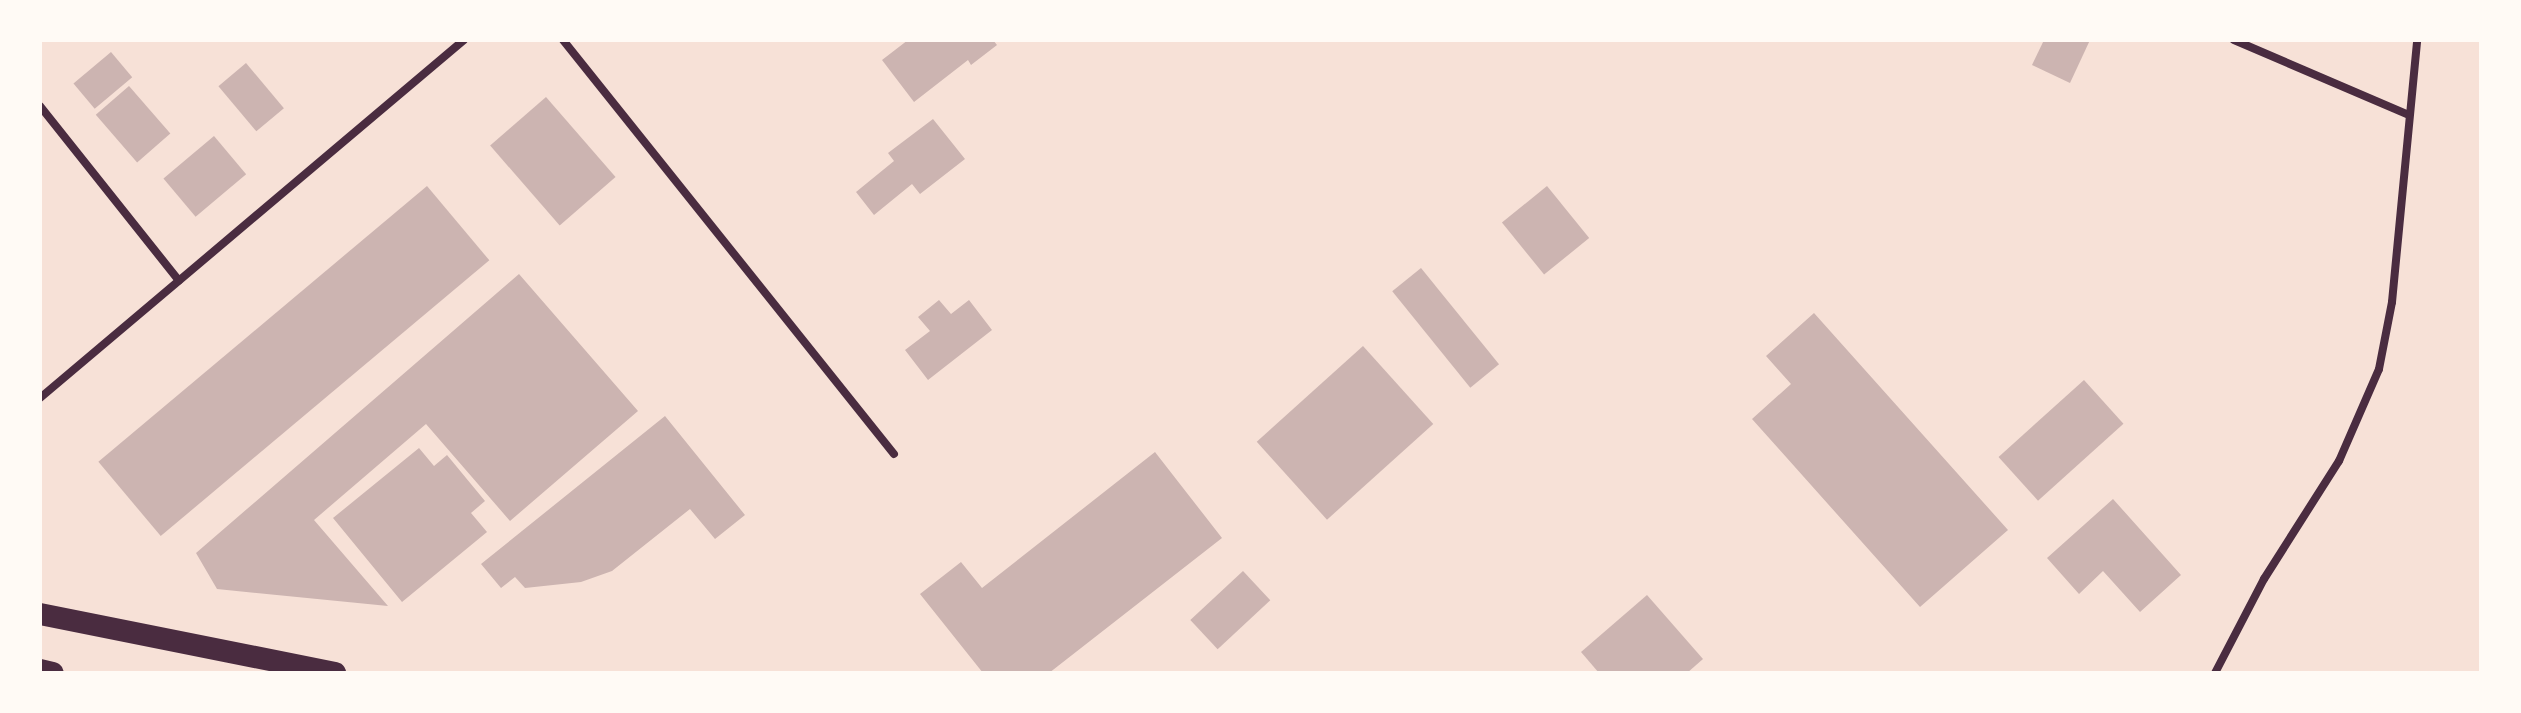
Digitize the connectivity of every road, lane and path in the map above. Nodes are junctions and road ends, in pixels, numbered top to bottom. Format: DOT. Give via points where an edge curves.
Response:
graph roads {
  1 [pos="464,40"];
  2 [pos="563,40"];
  3 [pos="2234,40"];
  4 [pos="2417,40"];
  5 [pos="40,106"];
  6 [pos="2409,115"];
  7 [pos="179,281"];
  8 [pos="40,398"];
  9 [pos="894,454"];
  10 [pos="40,614"];
  11 [pos="40,670"];
  12 [pos="53,673"];
  13 [pos="335,673"];
  14 [pos="2215,673"];
  1 -- 7 [label="street"];
  2 -- 9 [label="street"];
  3 -- 6 [label="street"];
  4 -- 6 [label="street"];
  5 -- 7 [label="street"];
  6 -- 14 [label="street" via="2392,302 2379,369 2339,461 2264,579"];
  7 -- 8 [label="street"];
  10 -- 13 [label="highway"];
  11 -- 12 [label="highway"];
}
